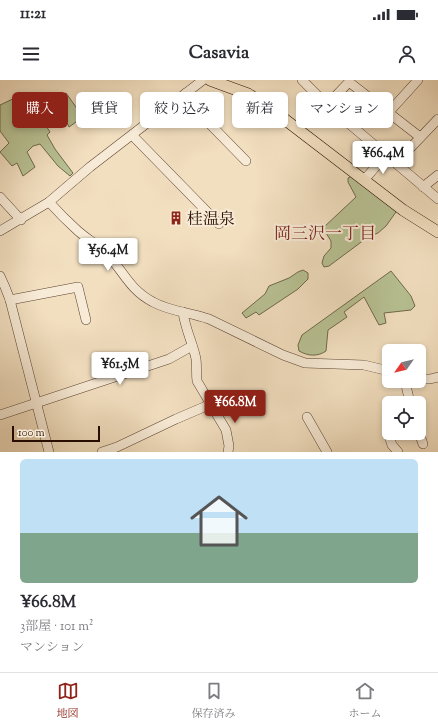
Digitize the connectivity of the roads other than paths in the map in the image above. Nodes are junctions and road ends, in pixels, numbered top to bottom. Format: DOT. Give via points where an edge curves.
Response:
graph roads {
  1 [pos="203,80"];
  2 [pos="210,80"];
  3 [pos="302,80"];
  4 [pos="418,80"];
  5 [pos="187,92"];
  6 [pos="314,92"];
  7 [pos="339,92"];
  8 [pos="362,92"];
  9 [pos="393,108"];
  10 [pos="393,115"];
  11 [pos="438,119"];
  12 [pos="141,128"];
  13 [pos="214,128"];
  14 [pos="354,128"];
  15 [pos="132,135"];
  16 [pos="420,137"];
  17 [pos="386,156"];
  18 [pos="246,161"];
  19 [pos="396,163"];
  20 [pos="438,174"];
  21 [pos="364,180"];
  22 [pos="423,187"];
  23 [pos="0,197"];
  24 [pos="438,199"];
  25 [pos="49,202"];
  26 [pos="20,220"];
  27 [pos="219,224"];
  28 [pos="0,231"];
  29 [pos="438,232"];
  30 [pos="0,276"];
  31 [pos="10,300"];
  32 [pos="183,312"];
  33 [pos="86,320"];
  34 [pos="192,346"];
  35 [pos="382,370"];
  36 [pos="438,376"];
  37 [pos="426,379"];
  38 [pos="37,403"];
  39 [pos="211,404"];
  40 [pos="0,415"];
  41 [pos="307,417"];
  42 [pos="390,440"];
  43 [pos="422,440"];
  44 [pos="423,444"];
  45 [pos="325,451"];
  46 [pos="49,452"];
  47 [pos="102,452"];
  48 [pos="228,452"];
  49 [pos="398,452"];
  1 -- 5 [label="street"];
  2 -- 21 [label="main road" via="248,94 266,105"];
  3 -- 6 [label="street"];
  4 -- 9 [label="street"];
  7 -- 8 [label="street" via="349,82"];
  10 -- 16 [label="street"];
  11 -- 16 [label="street"];
  12 -- 15 [label="street"];
  13 -- 18 [label="street"];
  14 -- 17 [label="street"];
  15 -- 25 [label="street"];
  15 -- 27 [label="street"];
  16 -- 19 [label="street"];
  17 -- 19 [label="street"];
  17 -- 21 [label="street"];
  19 -- 22 [label="street"];
  20 -- 22 [label="street"];
  21 -- 29 [label="main road" via="403,210"];
  22 -- 24 [label="street"];
  23 -- 26 [label="street"];
  25 -- 26 [label="street"];
  25 -- 32 [label="street" via="78,231 105,252 126,280 144,297"];
  26 -- 28 [label="street"];
  30 -- 31 [label="street"];
  31 -- 33 [label="street" via="78,287"];
  31 -- 38 [label="street"];
  32 -- 34 [label="street"];
  32 -- 35 [label="street" via="209,318 283,355 305,363 364,366"];
  34 -- 38 [label="street" via="169,359"];
  34 -- 39 [label="street" via="197,381"];
  36 -- 37 [label="street"];
  38 -- 40 [label="street"];
  38 -- 46 [label="street"];
  39 -- 47 [label="street"];
  39 -- 48 [label="street" via="226,430"];
  41 -- 45 [label="street"];
  42 -- 49 [label="street"];
  43 -- 44 [label="street"];
}
